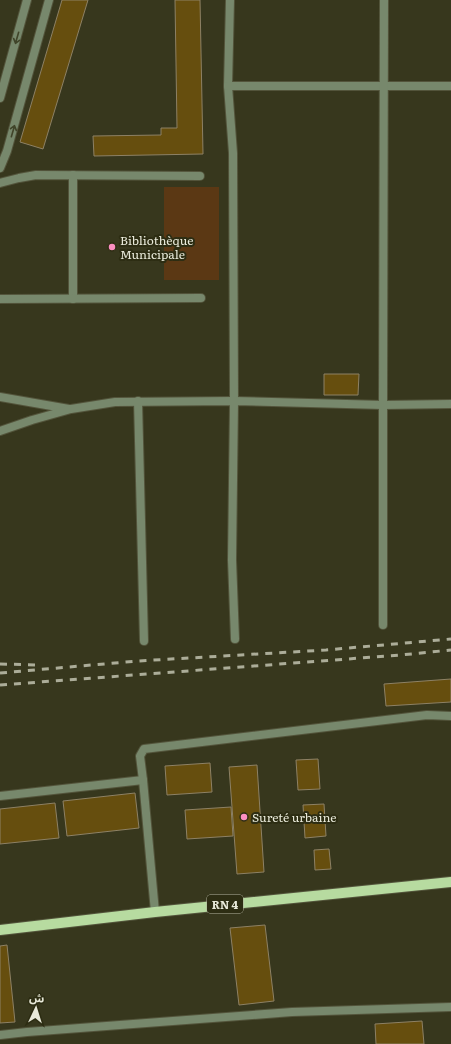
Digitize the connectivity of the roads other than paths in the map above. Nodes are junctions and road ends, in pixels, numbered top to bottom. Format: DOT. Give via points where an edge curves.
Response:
graph roads {
  1 [pos="27,0"];
  2 [pos="49,0"];
  3 [pos="230,0"];
  4 [pos="384,0"];
  5 [pos="228,86"];
  6 [pos="384,86"];
  7 [pos="451,86"];
  8 [pos="0,98"];
  9 [pos="0,168"];
  10 [pos="72,175"];
  11 [pos="200,176"];
  12 [pos="0,183"];
  13 [pos="201,298"];
  14 [pos="0,299"];
  15 [pos="73,299"];
  16 [pos="0,397"];
  17 [pos="234,401"];
  18 [pos="138,402"];
  19 [pos="451,404"];
  20 [pos="383,405"];
  21 [pos="72,409"];
  22 [pos="0,431"];
  23 [pos="384,625"];
  24 [pos="235,639"];
  25 [pos="144,642"];
  26 [pos="451,716"];
  27 [pos="143,780"];
  28 [pos="0,796"];
  29 [pos="451,882"];
  30 [pos="155,912"];
  31 [pos="0,930"];
  32 [pos="451,1007"];
  33 [pos="0,1035"];
  1 -- 8 [label="street, one-way"];
  9 -- 2 [label="street, one-way"];
  3 -- 5 [label="street"];
  4 -- 6 [label="street"];
  5 -- 6 [label="street"];
  5 -- 17 [label="street" via="234,153"];
  6 -- 7 [label="street"];
  6 -- 20 [label="street"];
  10 -- 11 [label="street"];
  10 -- 12 [label="street" via="27,176"];
  10 -- 15 [label="street"];
  13 -- 15 [label="street"];
  14 -- 15 [label="street"];
  16 -- 21 [label="street"];
  17 -- 18 [label="street"];
  17 -- 20 [label="street"];
  17 -- 24 [label="street" via="232,560"];
  18 -- 21 [label="street" via="115,402"];
  18 -- 25 [label="street"];
  19 -- 20 [label="street"];
  20 -- 23 [label="street"];
  21 -- 22 [label="street"];
  26 -- 27 [label="street" via="427,715 144,749 140,756"];
  27 -- 28 [label="street"];
  27 -- 30 [label="street"];
  29 -- 30 [label="main road, RN 4"];
  30 -- 31 [label="main road, RN 4"];
  32 -- 33 [label="street" via="292,1012"];
}
